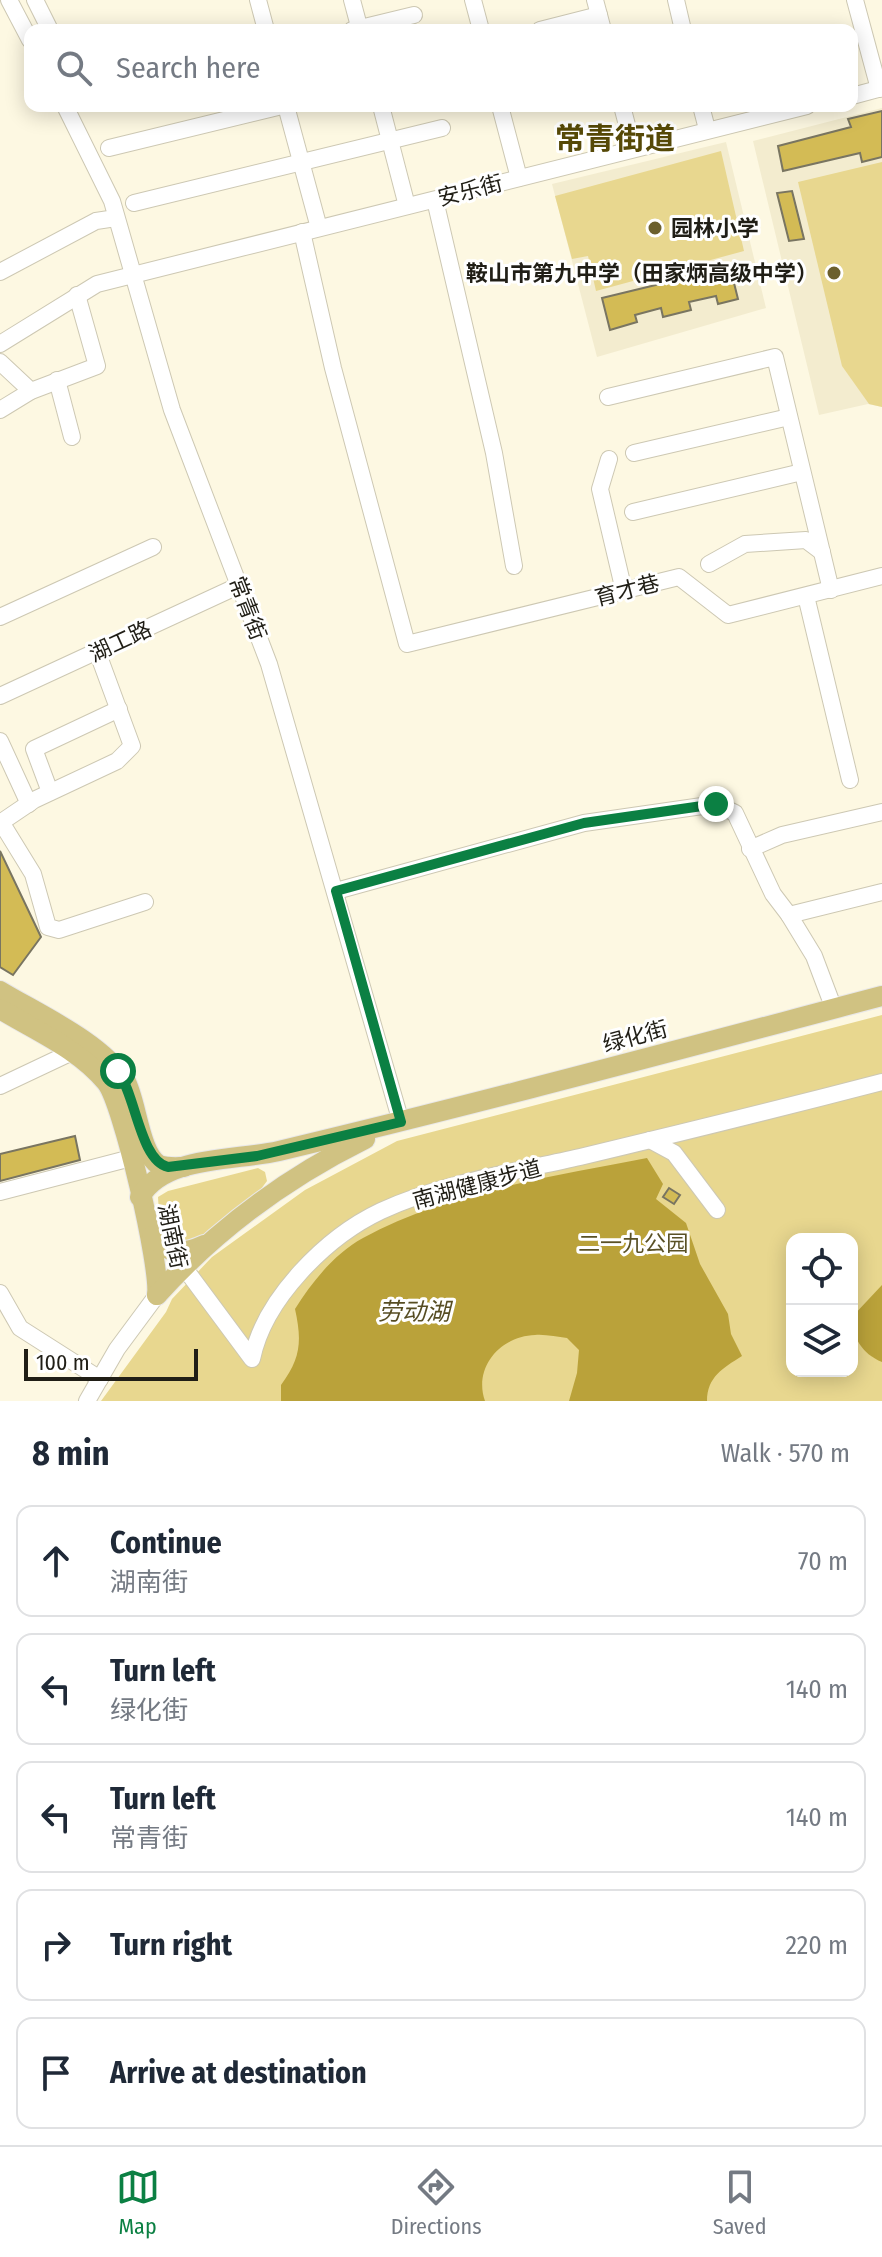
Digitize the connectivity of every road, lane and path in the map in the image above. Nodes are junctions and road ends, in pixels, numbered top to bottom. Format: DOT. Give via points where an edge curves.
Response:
graph roads {
  1 [pos="9,0"];
  2 [pos="35,0"];
  3 [pos="258,0"];
  4 [pos="352,0"];
  5 [pos="473,0"];
  6 [pos="676,0"];
  7 [pos="855,0"];
  8 [pos="414,15"];
  9 [pos="599,15"];
  10 [pos="47,24"];
  11 [pos="264,24"];
  12 [pos="357,24"];
  13 [pos="378,24"];
  14 [pos="479,24"];
  15 [pos="564,24"];
  16 [pos="682,24"];
  17 [pos="24,29"];
  18 [pos="880,89"];
  19 [pos="858,94"];
  20 [pos="68,112"];
  21 [pos="259,112"];
  22 [pos="286,112"];
  23 [pos="383,112"];
  24 [pos="502,112"];
  25 [pos="624,112"];
  26 [pos="703,112"];
  27 [pos="781,112"];
  28 [pos="442,128"];
  29 [pos="707,129"];
  30 [pos="390,140"];
  31 [pos="109,148"];
  32 [pos="633,148"];
  33 [pos="301,162"];
  34 [pos="519,178"];
  35 [pos="435,200"];
  36 [pos="134,203"];
  37 [pos="407,206"];
  38 [pos="116,218"];
  39 [pos="310,230"];
  40 [pos="0,272"];
  41 [pos="132,274"];
  42 [pos="77,295"];
  43 [pos="0,344"];
  44 [pos="0,362"];
  45 [pos="57,380"];
  46 [pos="31,391"];
  47 [pos="608,397"];
  48 [pos="0,410"];
  49 [pos="789,417"];
  50 [pos="72,437"];
  51 [pos="634,453"];
  52 [pos="609,459"];
  53 [pos="802,472"];
  54 [pos="633,512"];
  55 [pos="153,547"];
  56 [pos="822,552"];
  57 [pos="709,564"];
  58 [pos="514,566"];
  59 [pos="882,576"];
  60 [pos="240,585"];
  61 [pos="831,590"];
  62 [pos="624,591"];
  63 [pos="806,596"];
  64 [pos="0,617"];
  65 [pos="97,651"];
  66 [pos="0,696"];
  67 [pos="119,709"];
  68 [pos="1,746"];
  69 [pos="850,780"];
  70 [pos="50,792"];
  71 [pos="29,804"];
  72 [pos="882,812"];
  73 [pos="1,822"];
  74 [pos="750,849"];
  75 [pos="336,891"];
  76 [pos="882,892"];
  77 [pos="145,902"];
  78 [pos="789,915"];
  79 [pos="0,991"];
  80 [pos="882,996"];
  81 [pos="0,1009"];
  82 [pos="834,1009"];
  83 [pos="72,1052"];
  84 [pos="882,1082"];
  85 [pos="0,1086"];
  86 [pos="401,1122"];
  87 [pos="650,1140"];
  88 [pos="257,1156"];
  89 [pos="131,1158"];
  90 [pos="184,1167"];
  91 [pos="0,1192"];
  92 [pos="272,1193"];
  93 [pos="140,1197"];
  94 [pos="717,1210"];
  95 [pos="152,1236"];
  96 [pos="209,1244"];
  97 [pos="183,1266"];
  98 [pos="0,1293"];
  99 [pos="157,1295"];
  100 [pos="100,1379"];
  101 [pos="87,1401"];
  1 -- 17 [label="street"];
  2 -- 10 [label="street"];
  3 -- 11 [label="street"];
  4 -- 12 [label="street"];
  5 -- 14 [label="street"];
  6 -- 16 [label="street"];
  7 -- 18 [label="street"];
  8 -- 13 [label="street"];
  9 -- 15 [label="street"];
  18 -- 19 [label="street"];
  20 -- 38 [label="street, 常青街"];
  21 -- 31 [label="street"];
  22 -- 33 [label="street"];
  23 -- 30 [label="street"];
  24 -- 34 [label="street"];
  25 -- 32 [label="street"];
  26 -- 29 [label="street"];
  27 -- 29 [label="street, 安乐街"];
  28 -- 30 [label="street"];
  29 -- 32 [label="street, 安乐街"];
  30 -- 33 [label="street"];
  30 -- 37 [label="street"];
  32 -- 34 [label="street, 安乐街"];
  33 -- 36 [label="street"];
  33 -- 39 [label="street"];
  34 -- 35 [label="street, 安乐街"];
  35 -- 37 [label="street, 安乐街"];
  35 -- 58 [label="street" via="494,453"];
  37 -- 39 [label="street, 安乐街"];
  38 -- 40 [label="street" via="96,221"];
  38 -- 41 [label="street, 常青街"];
  39 -- 41 [label="street, 安乐街"];
  39 -- 62 [label="street, 育才巷" via="333,368 407,644"];
  41 -- 42 [label="street, 安乐街"];
  41 -- 60 [label="street, 常青街" via="172,410"];
  42 -- 43 [label="street, 安乐街"];
  42 -- 45 [label="street" via="97,366"];
  44 -- 46 [label="street"];
  45 -- 46 [label="street"];
  45 -- 50 [label="street"];
  46 -- 48 [label="street"];
  47 -- 49 [label="street" via="775,357"];
  49 -- 51 [label="street"];
  49 -- 53 [label="street"];
  52 -- 62 [label="street" via="600,489"];
  53 -- 54 [label="street"];
  53 -- 56 [label="street"];
  55 -- 64 [label="street"];
  56 -- 57 [label="street" via="806,540 745,544"];
  56 -- 61 [label="street"];
  59 -- 61 [label="street, 育才巷"];
  60 -- 65 [label="street, 湖工路"];
  60 -- 75 [label="street, 常青街" via="269,664"];
  61 -- 63 [label="street, 育才巷"];
  62 -- 63 [label="street, 育才巷" via="679,577 728,615"];
  63 -- 69 [label="street"];
  65 -- 66 [label="street, 湖工路"];
  65 -- 67 [label="street"];
  67 -- 70 [label="street" via="132,746 117,761"];
  67 -- 70 [label="street" via="34,749"];
  68 -- 71 [label="street"];
  70 -- 71 [label="street"];
  71 -- 73 [label="street"];
  72 -- 74 [label="street" via="782,835"];
  73 -- 77 [label="street" via="33,874 48,927 59,930"];
  74 -- 75 [label="street" via="735,813 716,804 584,823"];
  74 -- 78 [label="street"];
  75 -- 86 [label="street, 常青街"];
  76 -- 78 [label="street"];
  78 -- 82 [label="street" via="814,956"];
  79 -- 90 [label="main road" via="106,1058 131,1092 152,1158 159,1165"];
  80 -- 82 [label="main road, 绿化街"];
  81 -- 83 [label="main road, 湖南街"];
  82 -- 86 [label="main road, 绿化街"];
  83 -- 85 [label="street"];
  83 -- 89 [label="main road, 湖南街" via="112,1090"];
  84 -- 87 [label="street, 南湖健康步道"];
  86 -- 88 [label="main road, 绿化街"];
  86 -- 92 [label="main road, 绿化街" via="322,1159"];
  87 -- 94 [label="street" via="674,1153"];
  87 -- 97 [label="street, 南湖健康步道" via="471,1182 380,1212 338,1238 281,1297 255,1343 252,1359"];
  88 -- 90 [label="main road, 绿化街"];
  88 -- 92 [label="main road" via="271,1163 280,1177"];
  89 -- 91 [label="street"];
  89 -- 93 [label="main road, 湖南街"];
  90 -- 93 [label="main road, 绿化街" via="154,1180"];
  92 -- 96 [label="main road, 绿化街"];
  93 -- 95 [label="main road, 湖南街"];
  95 -- 96 [label="main road" via="174,1253"];
  95 -- 99 [label="main road, 湖南街"];
  96 -- 97 [label="main road, 绿化街"];
  97 -- 99 [label="main road, 绿化街"];
  98 -- 100 [label="street" via="20,1328"];
  99 -- 100 [label="street, 绿化街"];
  100 -- 101 [label="street, 绿化街"];
}
